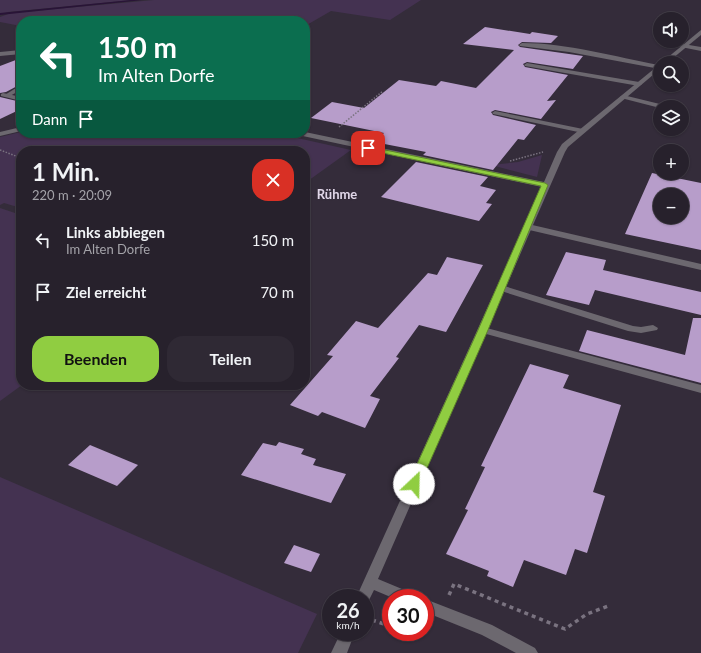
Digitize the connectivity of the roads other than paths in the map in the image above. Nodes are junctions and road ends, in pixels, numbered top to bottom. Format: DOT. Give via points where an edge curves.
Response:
graph roads {
  1 [pos="701,32"];
  2 [pos="689,41"];
  3 [pos="522,45"];
  4 [pos="689,47"];
  5 [pos="681,48"];
  6 [pos="701,49"];
  7 [pos="16,52"];
  8 [pos="0,54"];
  9 [pos="671,56"];
  10 [pos="653,64"];
  11 [pos="527,65"];
  12 [pos="653,72"];
  13 [pos="639,84"];
  14 [pos="16,89"];
  15 [pos="2,94"];
  16 [pos="623,97"];
  17 [pos="16,98"];
  18 [pos="653,104"];
  19 [pos="496,114"];
  20 [pos="16,130"];
  21 [pos="583,131"];
  22 [pos="0,134"];
  23 [pos="310,136"];
  24 [pos="545,185"];
  25 [pos="528,227"];
  26 [pos="701,267"];
  27 [pos="501,288"];
  28 [pos="653,328"];
  29 [pos="483,330"];
  30 [pos="701,389"];
  31 [pos="370,582"];
  32 [pos="367,589"];
  33 [pos="387,589"];
  34 [pos="434,609"];
  35 [pos="344,641"];
  36 [pos="339,653"];
  37 [pos="530,653"];
  1 -- 2 [label="street"];
  3 -- 10 [label="street"];
  4 -- 6 [label="street"];
  5 -- 9 [label="street"];
  7 -- 8 [label="street"];
  11 -- 13 [label="street"];
  12 -- 13 [label="street"];
  13 -- 16 [label="street"];
  14 -- 15 [label="street"];
  15 -- 17 [label="street"];
  16 -- 18 [label="street"];
  16 -- 21 [label="street"];
  19 -- 21 [label="street"];
  20 -- 22 [label="street"];
  21 -- 24 [label="street" via="565,146"];
  23 -- 24 [label="street"];
  24 -- 25 [label="street"];
  25 -- 26 [label="street"];
  25 -- 27 [label="street"];
  27 -- 28 [label="street" via="632,329"];
  27 -- 29 [label="street"];
  29 -- 30 [label="street"];
  29 -- 31 [label="street"];
  31 -- 32 [label="street"];
  31 -- 33 [label="street"];
  34 -- 37 [label="street" via="486,630"];
  35 -- 36 [label="street"];
}
